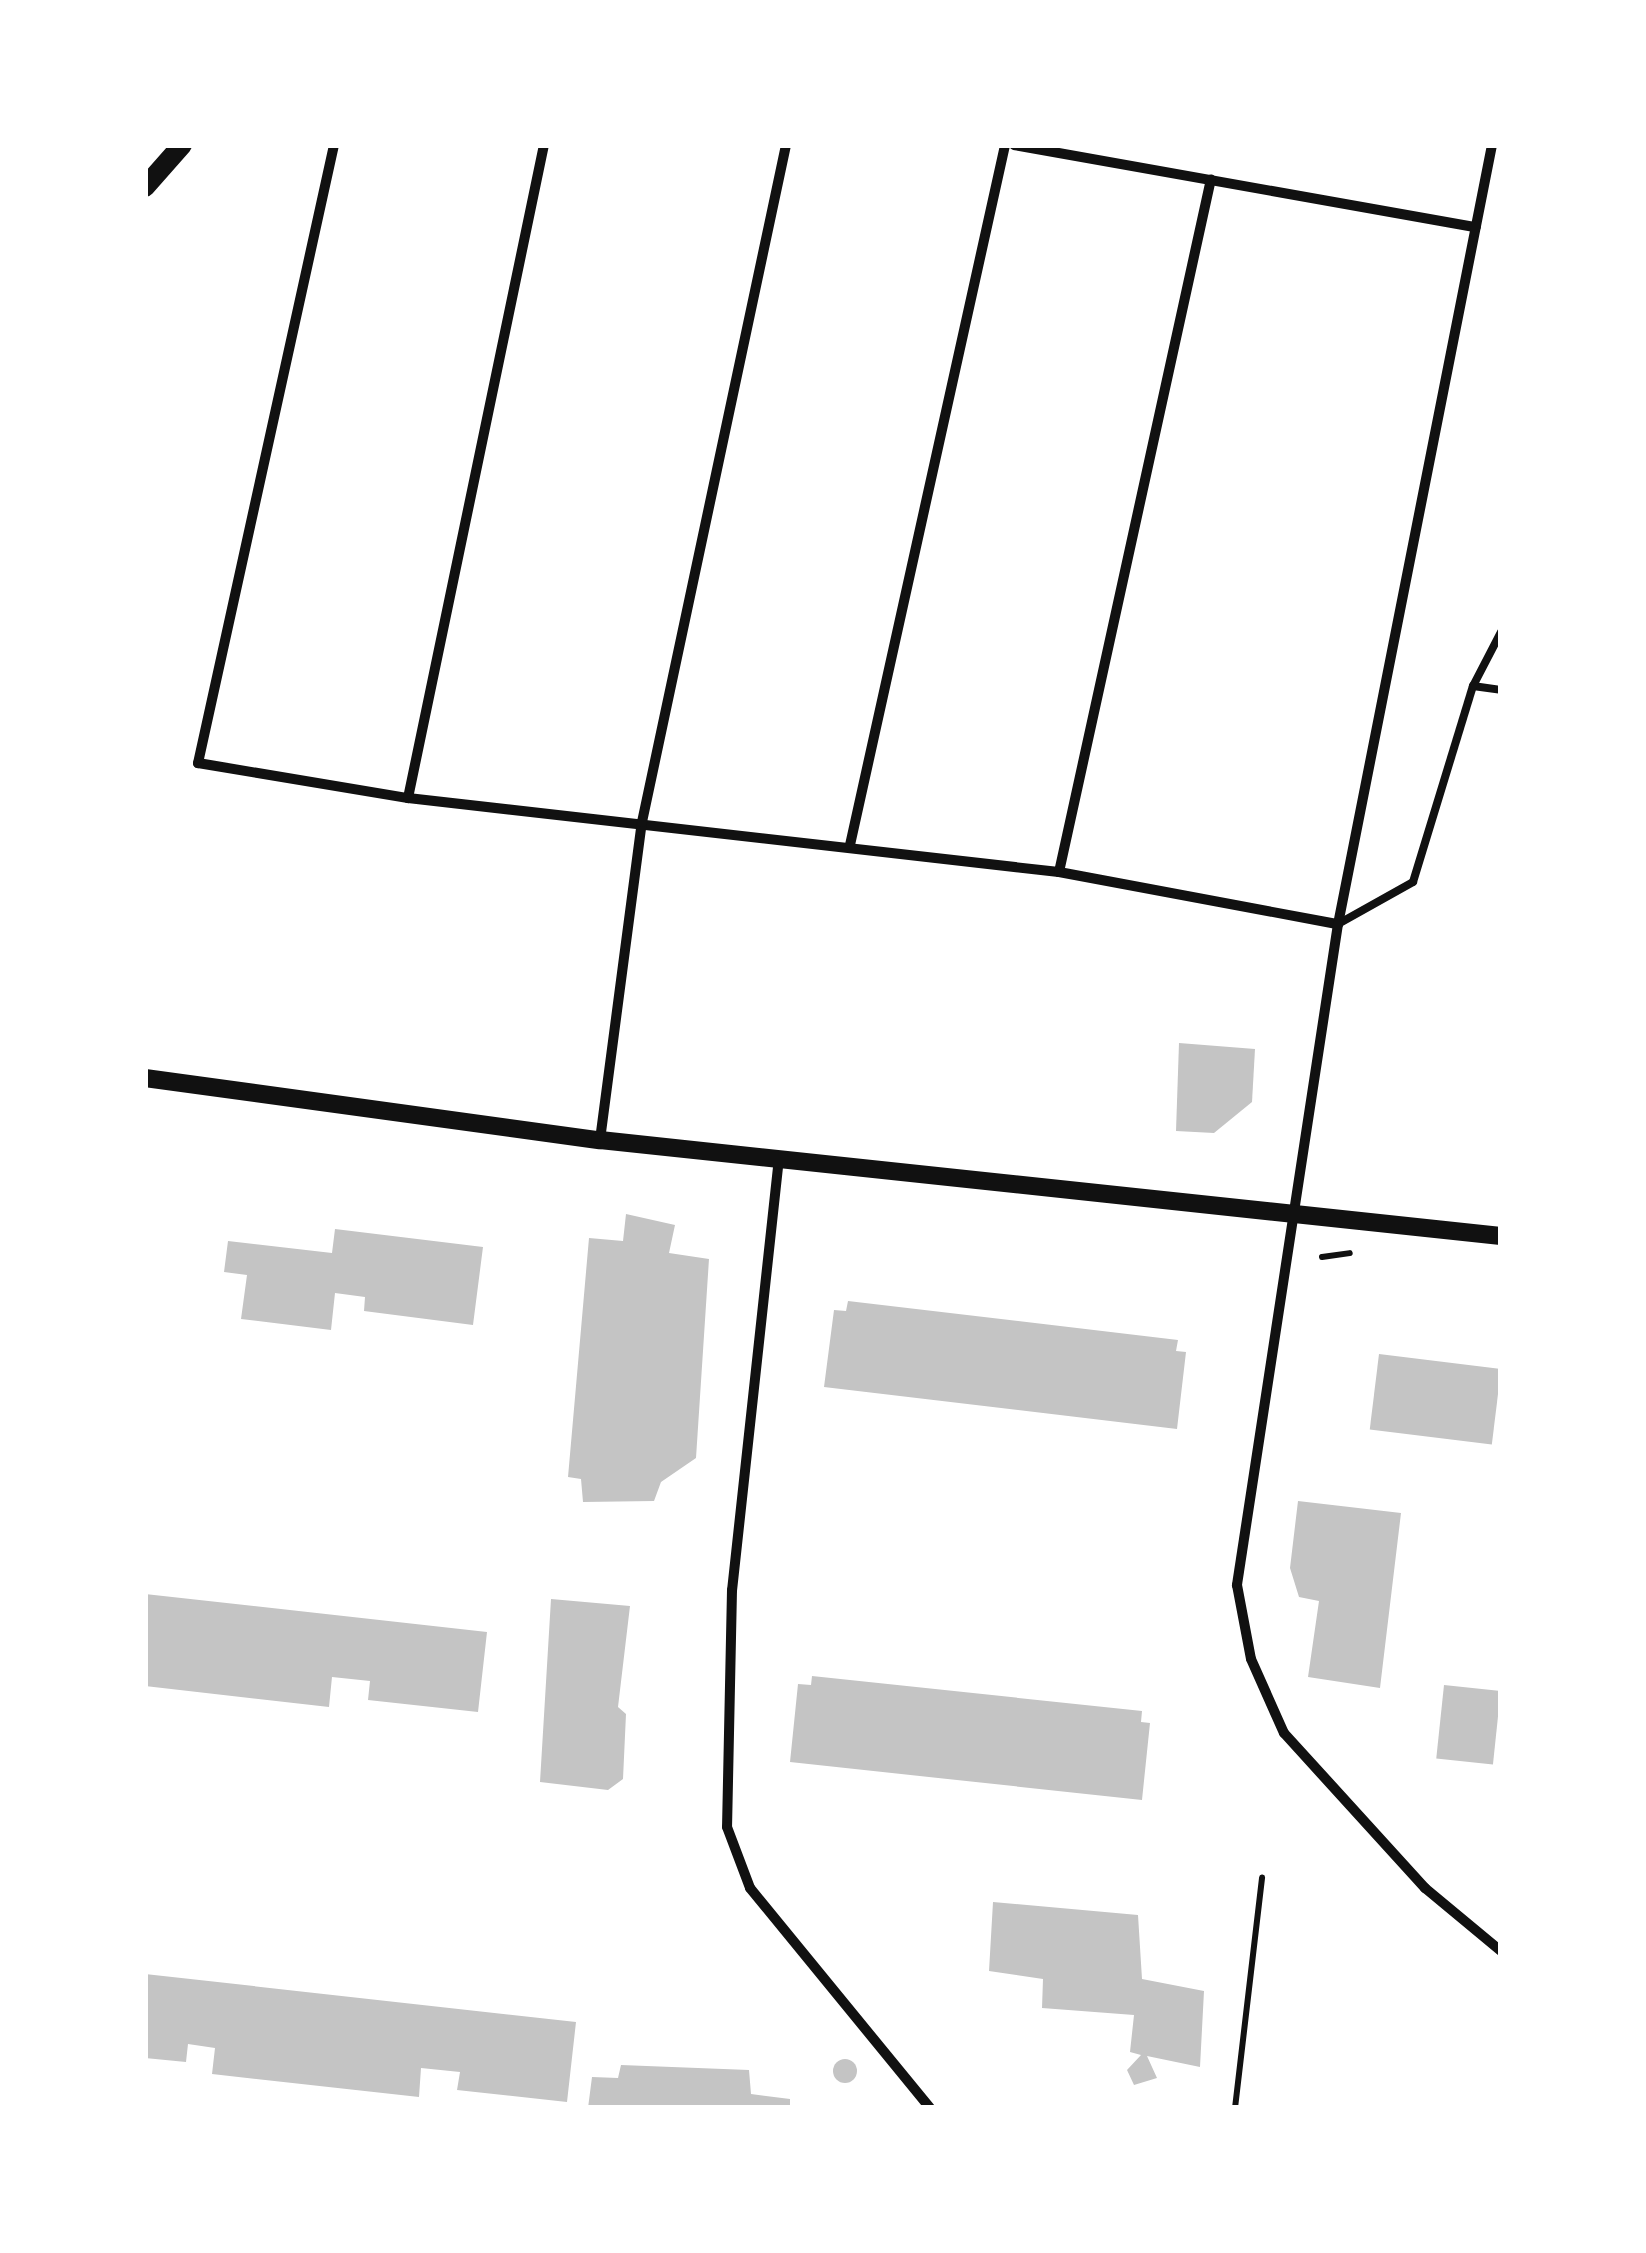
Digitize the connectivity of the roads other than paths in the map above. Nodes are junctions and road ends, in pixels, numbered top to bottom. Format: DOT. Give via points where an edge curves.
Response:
graph roads {
  1 [pos="182,145"];
  2 [pos="334,145"];
  3 [pos="544,145"];
  4 [pos="786,145"];
  5 [pos="1005,145"];
  6 [pos="1014,145"];
  7 [pos="1492,145"];
  8 [pos="1211,179"];
  9 [pos="145,187"];
  10 [pos="1476,226"];
  11 [pos="1501,632"];
  12 [pos="1474,686"];
  13 [pos="1501,690"];
  14 [pos="408,798"];
  15 [pos="642,822"];
  16 [pos="850,845"];
  17 [pos="1059,872"];
  18 [pos="1338,924"];
  19 [pos="145,1078"];
  20 [pos="600,1140"];
  21 [pos="779,1157"];
  22 [pos="1298,1214"];
  23 [pos="1501,1236"];
  24 [pos="1501,1952"];
  25 [pos="930,2108"];
  1 -- 9 [label="main road"];
  2 -- 14 [label="street" via="198,763"];
  3 -- 14 [label="street"];
  4 -- 15 [label="street"];
  5 -- 16 [label="street"];
  6 -- 8 [label="street"];
  7 -- 10 [label="street"];
  8 -- 10 [label="street"];
  8 -- 17 [label="street"];
  10 -- 18 [label="street"];
  11 -- 12 [label="lane"];
  12 -- 13 [label="lane"];
  12 -- 18 [label="lane" via="1413,882"];
  14 -- 15 [label="street"];
  15 -- 16 [label="street"];
  15 -- 20 [label="street"];
  16 -- 17 [label="street"];
  17 -- 18 [label="street"];
  18 -- 22 [label="street"];
  19 -- 20 [label="street"];
  20 -- 21 [label="street"];
  21 -- 22 [label="street"];
  21 -- 25 [label="street" via="732,1590 727,1827 750,1888"];
  22 -- 23 [label="street"];
  22 -- 24 [label="street" via="1237,1584 1250,1659 1284,1733 1355,1817"];
}
